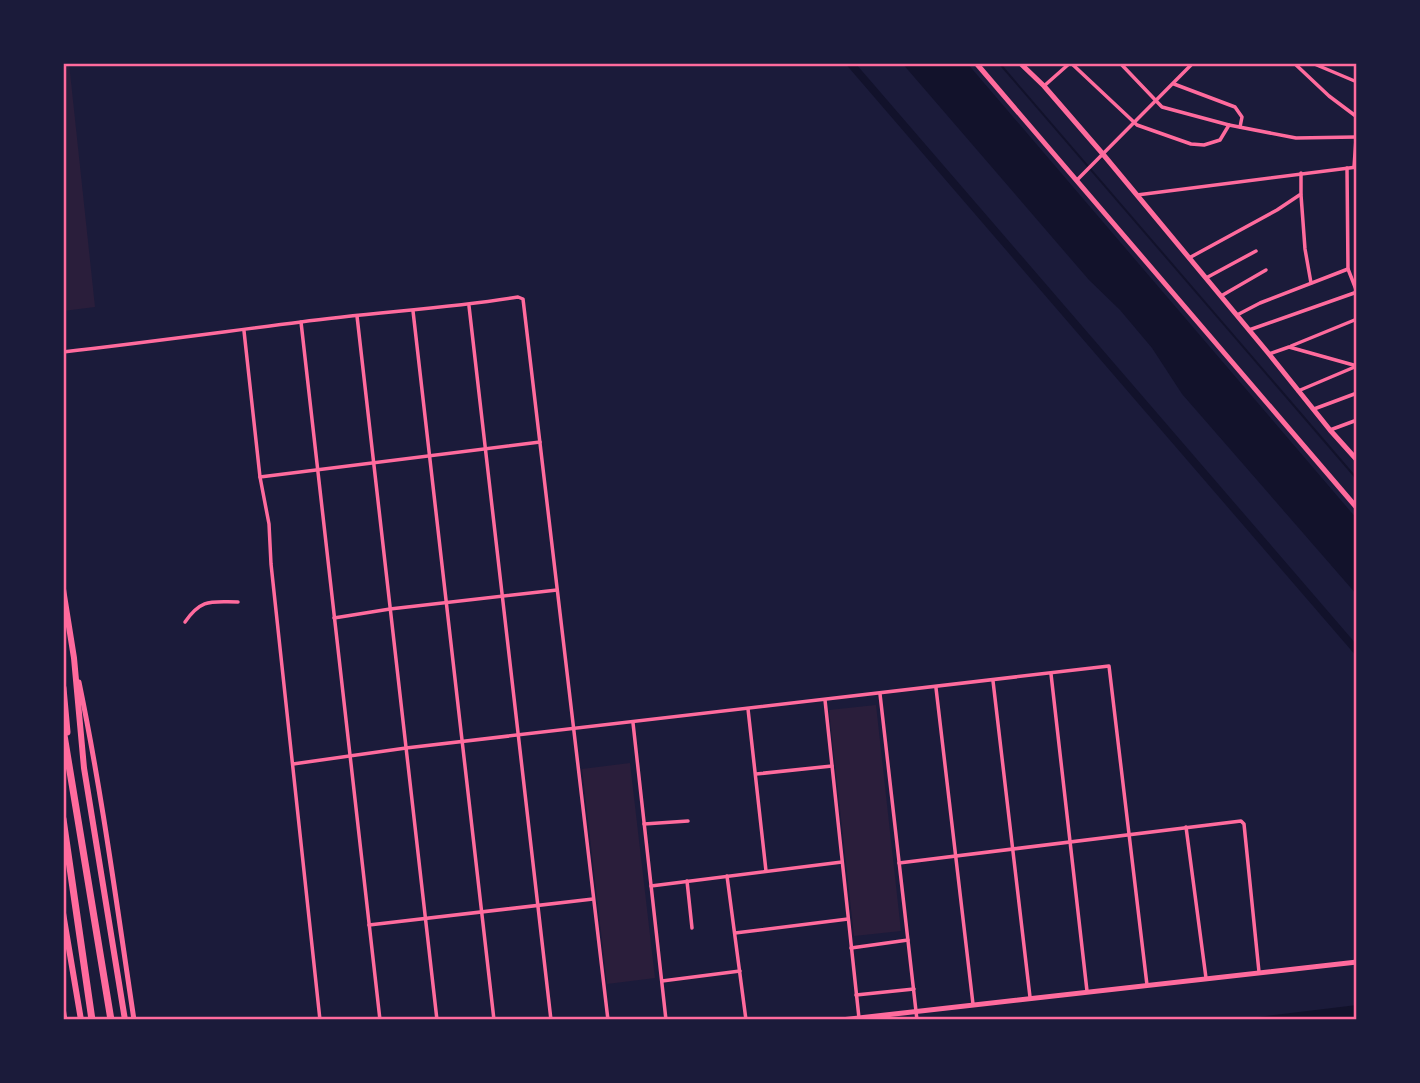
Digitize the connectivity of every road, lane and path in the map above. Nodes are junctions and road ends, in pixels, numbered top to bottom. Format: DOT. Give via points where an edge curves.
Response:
graph roads {
  1 [pos="976,63"];
  2 [pos="1020,63"];
  3 [pos="1070,63"];
  4 [pos="1120,63"];
  5 [pos="1193,63"];
  6 [pos="1294,63"];
  7 [pos="1312,63"];
  8 [pos="1305,72"];
  9 [pos="1357,82"];
  10 [pos="1174,84"];
  11 [pos="1044,86"];
  12 [pos="1156,103"];
  13 [pos="1357,117"];
  14 [pos="1133,122"];
  15 [pos="1229,125"];
  16 [pos="1357,125"];
  17 [pos="1240,127"];
  18 [pos="1356,137"];
  19 [pos="1102,153"];
  20 [pos="1356,167"];
  21 [pos="1347,168"];
  22 [pos="1301,173"];
  23 [pos="1079,178"];
  24 [pos="1301,194"];
  25 [pos="1136,195"];
  26 [pos="1256,251"];
  27 [pos="1189,258"];
  28 [pos="1348,269"];
  29 [pos="1266,270"];
  30 [pos="1206,278"];
  31 [pos="1311,283"];
  32 [pos="1357,292"];
  33 [pos="1221,296"];
  34 [pos="469,305"];
  35 [pos="412,312"];
  36 [pos="1237,315"];
  37 [pos="357,316"];
  38 [pos="1357,319"];
  39 [pos="301,322"];
  40 [pos="1249,330"];
  41 [pos="244,331"];
  42 [pos="1289,347"];
  43 [pos="63,352"];
  44 [pos="1269,354"];
  45 [pos="1357,366"];
  46 [pos="1298,391"];
  47 [pos="1357,393"];
  48 [pos="1314,409"];
  49 [pos="1357,420"];
  50 [pos="1330,430"];
  51 [pos="540,442"];
  52 [pos="485,448"];
  53 [pos="429,456"];
  54 [pos="1357,460"];
  55 [pos="374,462"];
  56 [pos="317,470"];
  57 [pos="260,477"];
  58 [pos="1357,508"];
  59 [pos="63,589"];
  60 [pos="557,590"];
  61 [pos="502,596"];
  62 [pos="238,602"];
  63 [pos="446,603"];
  64 [pos="390,609"];
  65 [pos="334,618"];
  66 [pos="185,622"];
  67 [pos="74,658"];
  68 [pos="1051,674"];
  69 [pos="993,681"];
  70 [pos="63,688"];
  71 [pos="936,688"];
  72 [pos="880,694"];
  73 [pos="825,700"];
  74 [pos="748,709"];
  75 [pos="632,722"];
  76 [pos="63,729"];
  77 [pos="573,729"];
  78 [pos="518,735"];
  79 [pos="462,742"];
  80 [pos="406,748"];
  81 [pos="350,756"];
  82 [pos="293,764"];
  83 [pos="832,766"];
  84 [pos="756,774"];
  85 [pos="71,777"];
  86 [pos="63,819"];
  87 [pos="688,821"];
  88 [pos="644,825"];
  89 [pos="1186,827"];
  90 [pos="1129,834"];
  91 [pos="1070,842"];
  92 [pos="1013,849"];
  93 [pos="956,856"];
  94 [pos="842,862"];
  95 [pos="899,863"];
  96 [pos="766,871"];
  97 [pos="727,876"];
  98 [pos="687,881"];
  99 [pos="651,886"];
  100 [pos="593,899"];
  101 [pos="538,905"];
  102 [pos="482,912"];
  103 [pos="63,913"];
  104 [pos="425,918"];
  105 [pos="848,919"];
  106 [pos="369,925"];
  107 [pos="692,928"];
  108 [pos="734,933"];
  109 [pos="908,940"];
  110 [pos="851,948"];
  111 [pos="1357,962"];
  112 [pos="740,971"];
  113 [pos="1259,972"];
  114 [pos="1206,978"];
  115 [pos="661,981"];
  116 [pos="1146,985"];
  117 [pos="914,989"];
  118 [pos="1087,991"];
  119 [pos="856,995"];
  120 [pos="1030,997"];
  121 [pos="973,1004"];
  122 [pos="63,1009"];
  123 [pos="916,1011"];
  124 [pos="81,1017"];
  125 [pos="859,1018"];
  126 [pos="65,1020"];
  127 [pos="92,1020"];
  128 [pos="111,1020"];
  129 [pos="125,1020"];
  130 [pos="134,1020"];
  131 [pos="320,1020"];
  132 [pos="380,1020"];
  133 [pos="437,1020"];
  134 [pos="494,1020"];
  135 [pos="551,1020"];
  136 [pos="608,1020"];
  137 [pos="666,1020"];
  138 [pos="746,1020"];
  139 [pos="841,1020"];
  140 [pos="917,1020"];
  1 -- 23 [label="street"];
  2 -- 11 [label="street"];
  3 -- 11 [label="street"];
  3 -- 14 [label="street"];
  4 -- 12 [label="street"];
  5 -- 10 [label="street"];
  6 -- 8 [label="street"];
  7 -- 8 [label="street"];
  7 -- 9 [label="street"];
  8 -- 13 [label="street"];
  10 -- 12 [label="street"];
  10 -- 17 [label="street" via="1235,107 1241,116"];
  11 -- 19 [label="street"];
  12 -- 14 [label="street"];
  12 -- 15 [label="street"];
  14 -- 15 [label="street" via="1197,145 1220,140"];
  14 -- 19 [label="street"];
  15 -- 17 [label="street"];
  16 -- 18 [label="street"];
  17 -- 18 [label="street" via="1296,138"];
  18 -- 20 [label="street"];
  19 -- 23 [label="street"];
  19 -- 25 [label="street"];
  20 -- 21 [label="street"];
  21 -- 22 [label="street"];
  21 -- 28 [label="street"];
  22 -- 24 [label="street"];
  22 -- 25 [label="street"];
  23 -- 58 [label="street"];
  24 -- 27 [label="street"];
  24 -- 31 [label="street"];
  25 -- 27 [label="street"];
  26 -- 30 [label="street"];
  27 -- 30 [label="street"];
  28 -- 31 [label="street"];
  28 -- 32 [label="street"];
  29 -- 33 [label="street"];
  30 -- 33 [label="street"];
  31 -- 36 [label="street"];
  32 -- 40 [label="street"];
  33 -- 36 [label="street"];
  34 -- 35 [label="street"];
  34 -- 51 [label="street" via="523,299"];
  34 -- 52 [label="street"];
  35 -- 37 [label="street"];
  35 -- 53 [label="street"];
  36 -- 40 [label="street"];
  37 -- 39 [label="street"];
  37 -- 55 [label="street"];
  38 -- 42 [label="street"];
  39 -- 41 [label="street"];
  39 -- 56 [label="street"];
  40 -- 44 [label="street"];
  41 -- 43 [label="street"];
  41 -- 57 [label="street"];
  42 -- 44 [label="street"];
  42 -- 45 [label="street"];
  44 -- 46 [label="street"];
  45 -- 46 [label="street"];
  46 -- 48 [label="street"];
  47 -- 48 [label="street"];
  48 -- 50 [label="street"];
  49 -- 50 [label="street"];
  50 -- 54 [label="street"];
  51 -- 52 [label="street"];
  51 -- 60 [label="street"];
  52 -- 53 [label="street"];
  52 -- 61 [label="street"];
  53 -- 55 [label="street"];
  53 -- 63 [label="street"];
  55 -- 56 [label="street"];
  55 -- 64 [label="street"];
  56 -- 57 [label="street"];
  56 -- 65 [label="street"];
  57 -- 82 [label="street" via="269,524"];
  59 -- 67 [label="highway"];
  60 -- 61 [label="street"];
  60 -- 77 [label="street"];
  61 -- 63 [label="street"];
  61 -- 78 [label="street"];
  62 -- 66 [label="street" via="205,602"];
  63 -- 64 [label="street"];
  63 -- 79 [label="street"];
  64 -- 65 [label="street"];
  64 -- 80 [label="street"];
  65 -- 81 [label="street"];
  67 -- 129 [label="highway" via="84,768"];
  67 -- 130 [label="street" via="96,762"];
  68 -- 69 [label="street"];
  68 -- 90 [label="street" via="1109,666"];
  68 -- 91 [label="street"];
  69 -- 71 [label="street"];
  69 -- 92 [label="street"];
  70 -- 85 [label="highway"];
  71 -- 72 [label="street"];
  71 -- 93 [label="street"];
  72 -- 73 [label="street"];
  72 -- 95 [label="street"];
  73 -- 74 [label="street"];
  73 -- 83 [label="street"];
  74 -- 75 [label="street"];
  74 -- 84 [label="street"];
  75 -- 77 [label="street"];
  75 -- 88 [label="street"];
  76 -- 85 [label="highway"];
  77 -- 78 [label="street"];
  77 -- 100 [label="street"];
  78 -- 79 [label="street"];
  78 -- 101 [label="street"];
  79 -- 80 [label="street"];
  79 -- 102 [label="street"];
  80 -- 81 [label="street"];
  80 -- 104 [label="street"];
  81 -- 82 [label="street"];
  81 -- 106 [label="street"];
  82 -- 131 [label="street"];
  83 -- 84 [label="street"];
  83 -- 94 [label="street"];
  84 -- 96 [label="street"];
  85 -- 128 [label="highway"];
  86 -- 127 [label="highway"];
  87 -- 88 [label="street"];
  88 -- 99 [label="street"];
  89 -- 90 [label="street"];
  89 -- 113 [label="street" via="1243,822"];
  89 -- 114 [label="street"];
  90 -- 91 [label="street"];
  90 -- 116 [label="street"];
  91 -- 92 [label="street"];
  91 -- 118 [label="street"];
  92 -- 93 [label="street"];
  92 -- 120 [label="street"];
  93 -- 95 [label="street"];
  93 -- 121 [label="street"];
  94 -- 96 [label="street"];
  94 -- 105 [label="street"];
  95 -- 109 [label="street"];
  96 -- 97 [label="street"];
  97 -- 98 [label="street"];
  97 -- 108 [label="street"];
  98 -- 99 [label="street"];
  98 -- 107 [label="street"];
  99 -- 115 [label="street"];
  100 -- 101 [label="street"];
  100 -- 136 [label="street"];
  101 -- 102 [label="street"];
  101 -- 135 [label="street"];
  102 -- 104 [label="street"];
  102 -- 134 [label="street"];
  103 -- 124 [label="highway"];
  104 -- 106 [label="street"];
  104 -- 133 [label="street"];
  105 -- 108 [label="street"];
  105 -- 110 [label="street"];
  106 -- 132 [label="street"];
  108 -- 112 [label="street"];
  109 -- 110 [label="street"];
  109 -- 117 [label="street"];
  110 -- 119 [label="street"];
  111 -- 113 [label="street"];
  112 -- 115 [label="street"];
  112 -- 138 [label="street"];
  113 -- 114 [label="street"];
  114 -- 116 [label="street"];
  115 -- 137 [label="street"];
  116 -- 118 [label="street"];
  117 -- 119 [label="street"];
  117 -- 123 [label="street"];
  118 -- 120 [label="street"];
  119 -- 125 [label="street"];
  120 -- 121 [label="street"];
  121 -- 123 [label="street"];
  122 -- 126 [label="street"];
  123 -- 125 [label="street"];
  123 -- 140 [label="street"];
  125 -- 139 [label="street"];
}
